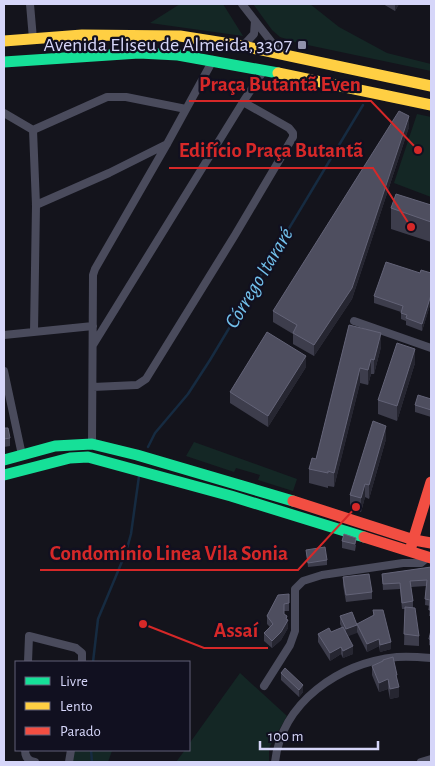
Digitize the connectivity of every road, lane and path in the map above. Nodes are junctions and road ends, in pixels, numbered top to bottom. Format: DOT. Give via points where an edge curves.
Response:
graph roads {
  1 [pos="30,4"];
  2 [pos="242,4"];
  3 [pos="255,21"];
  4 [pos="82,35"];
  5 [pos="148,35"];
  6 [pos="33,39"];
  7 [pos="4,41"];
  8 [pos="243,46"];
  9 [pos="109,54"];
  10 [pos="281,54"];
  11 [pos="62,57"];
  12 [pos="213,60"];
  13 [pos="4,62"];
  14 [pos="264,70"];
  15 [pos="431,86"];
  16 [pos="242,102"];
  17 [pos="431,105"];
  18 [pos="186,110"];
  19 [pos="4,114"];
  20 [pos="33,130"];
  21 [pos="167,144"];
  22 [pos="36,206"];
  23 [pos="354,321"];
  24 [pos="92,326"];
  25 [pos="34,332"];
  26 [pos="4,335"];
  27 [pos="92,347"];
  28 [pos="431,348"];
  29 [pos="4,371"];
  30 [pos="93,387"];
  31 [pos="92,444"];
  32 [pos="22,455"];
  33 [pos="4,460"];
  34 [pos="4,475"];
  35 [pos="431,482"];
  36 [pos="431,544"];
  37 [pos="412,545"];
  38 [pos="430,557"];
  39 [pos="403,563"];
  40 [pos="431,658"];
  41 [pos="28,661"];
  42 [pos="82,661"];
  43 [pos="264,686"];
  44 [pos="25,751"];
  45 [pos="431,759"];
  46 [pos="35,762"];
  47 [pos="275,762"];
  48 [pos="421,762"];
  1 -- 6 [label="street"];
  2 -- 3 [label="street"];
  3 -- 8 [label="street" via="254,34"];
  3 -- 10 [label="street"];
  4 -- 5 [label="main road"];
  4 -- 6 [label="main road"];
  4 -- 11 [label="main road" via="86,48"];
  5 -- 8 [label="main road" via="187,36"];
  5 -- 9 [label="main road" via="110,40 104,46"];
  6 -- 7 [label="main road"];
  8 -- 10 [label="main road"];
  9 -- 11 [label="main road"];
  9 -- 12 [label="main road" via="162,54"];
  10 -- 15 [label="main road"];
  11 -- 13 [label="main road"];
  12 -- 14 [label="main road"];
  12 -- 18 [label="street"];
  14 -- 16 [label="street"];
  14 -- 17 [label="main road"];
  16 -- 27 [label="street"];
  16 -- 30 [label="street" via="289,128 293,136 146,379 137,385"];
  18 -- 20 [label="street" via="126,96 108,97"];
  18 -- 21 [label="street"];
  19 -- 20 [label="street"];
  20 -- 22 [label="street"];
  21 -- 22 [label="street"];
  21 -- 24 [label="street" via="95,269"];
  22 -- 25 [label="street"];
  23 -- 28 [label="street"];
  24 -- 25 [label="street"];
  24 -- 27 [label="street"];
  25 -- 26 [label="street"];
  27 -- 30 [label="street"];
  29 -- 32 [label="street"];
  30 -- 31 [label="street"];
  31 -- 32 [label="main road" via="55,446"];
  31 -- 37 [label="main road" via="322,510"];
  32 -- 33 [label="main road"];
  34 -- 37 [label="main road" via="70,458 88,457"];
  35 -- 37 [label="main road"];
  36 -- 37 [label="main road"];
  37 -- 38 [label="main road"];
  37 -- 39 [label="street"];
  38 -- 39 [label="street" via="421,563"];
  39 -- 43 [label="street" via="303,581 295,589 295,631 290,645"];
  40 -- 47 [label="street" via="394,658 354,668 330,679 296,709 284,729"];
  41 -- 42 [label="street" via="29,636 76,648 82,653"];
  44 -- 46 [label="street" via="28,759"];
  45 -- 48 [label="street"];
}
